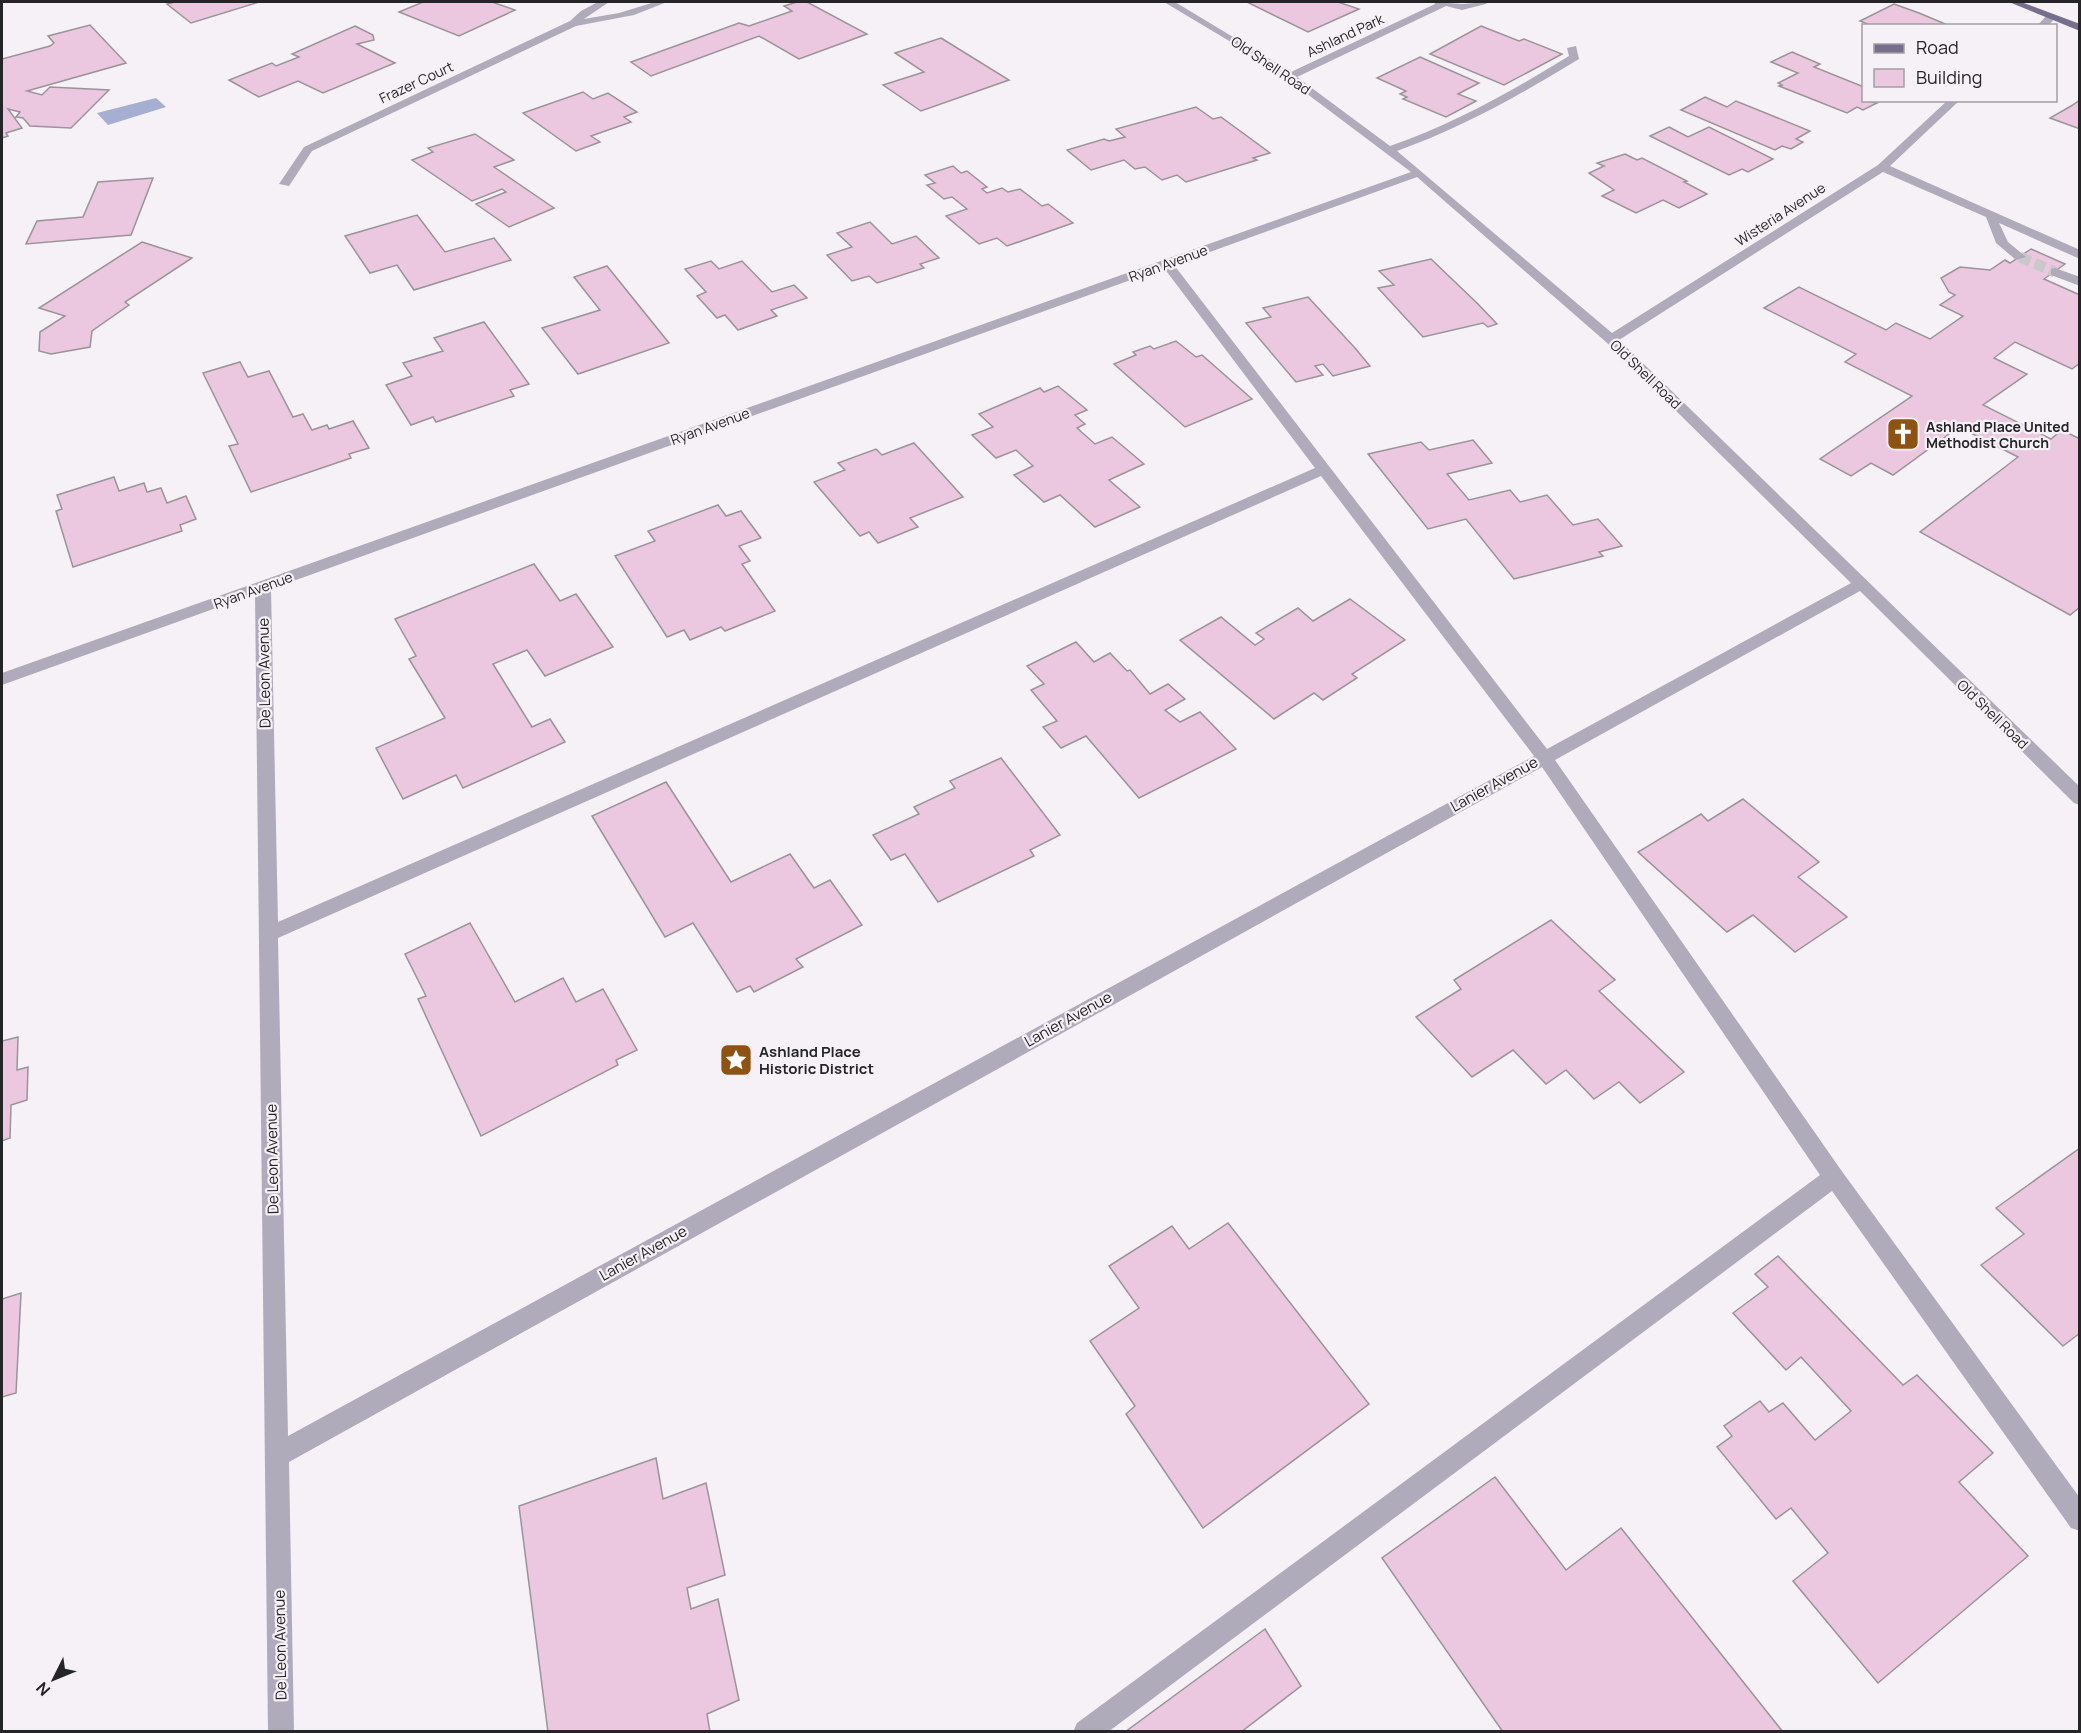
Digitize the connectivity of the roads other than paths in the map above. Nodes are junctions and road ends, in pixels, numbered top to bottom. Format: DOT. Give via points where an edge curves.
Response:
graph roads {
  1 [pos="604,2"];
  2 [pos="662,2"];
  3 [pos="1169,2"];
  4 [pos="1483,2"];
  5 [pos="2014,2"];
  6 [pos="1441,3"];
  7 [pos="2052,17"];
  8 [pos="574,23"];
  9 [pos="2044,24"];
  10 [pos="2079,28"];
  11 [pos="1572,48"];
  12 [pos="1290,76"];
  13 [pos="1953,102"];
  14 [pos="1389,150"];
  15 [pos="1882,166"];
  16 [pos="1419,173"];
  17 [pos="285,184"];
  18 [pos="1991,215"];
  19 [pos="2079,255"];
  20 [pos="2020,257"];
  21 [pos="1167,264"];
  22 [pos="2055,272"];
  23 [pos="2079,282"];
  24 [pos="1611,339"];
  25 [pos="1324,469"];
  26 [pos="1861,584"];
  27 [pos="263,586"];
  28 [pos="2,679"];
  29 [pos="1544,757"];
  30 [pos="2079,798"];
  31 [pos="268,934"];
  32 [pos="1834,1177"];
  33 [pos="277,1455"];
  34 [pos="2079,1519"];
  35 [pos="281,1731"];
  36 [pos="1086,1731"];
  1 -- 8 [label="street, Frazer Court"];
  2 -- 8 [label="street, Frazer Court" via="603,21"];
  3 -- 12 [label="street, Old Shell Road"];
  4 -- 6 [label="street, Ashland Park" via="1462,7"];
  5 -- 7 [label="main road"];
  6 -- 12 [label="street, Ashland Park"];
  7 -- 9 [label="street"];
  7 -- 10 [label="main road"];
  8 -- 17 [label="street, Frazer Court" via="308,150"];
  11 -- 14 [label="street" via="1575,57 1522,87 1427,138"];
  12 -- 14 [label="street, Old Shell Road"];
  13 -- 15 [label="street, Wisteria Avenue"];
  14 -- 16 [label="street, Old Shell Road"];
  15 -- 18 [label="street"];
  15 -- 24 [label="street, Wisteria Avenue"];
  16 -- 21 [label="street, Ryan Avenue"];
  16 -- 24 [label="street, Old Shell Road"];
  18 -- 19 [label="street"];
  18 -- 20 [label="street" via="1994,233 2002,246"];
  21 -- 25 [label="street"];
  21 -- 27 [label="street, Ryan Avenue"];
  22 -- 23 [label="street"];
  24 -- 26 [label="street, Old Shell Road"];
  25 -- 29 [label="street"];
  25 -- 31 [label="street"];
  26 -- 29 [label="street, Lanier Avenue"];
  26 -- 30 [label="street, Old Shell Road"];
  27 -- 28 [label="street, Ryan Avenue"];
  27 -- 31 [label="street, De Leon Avenue"];
  29 -- 32 [label="street"];
  29 -- 33 [label="street, Lanier Avenue"];
  31 -- 33 [label="street, De Leon Avenue"];
  32 -- 34 [label="street"];
  32 -- 36 [label="street"];
  33 -- 35 [label="street, De Leon Avenue"];
}
